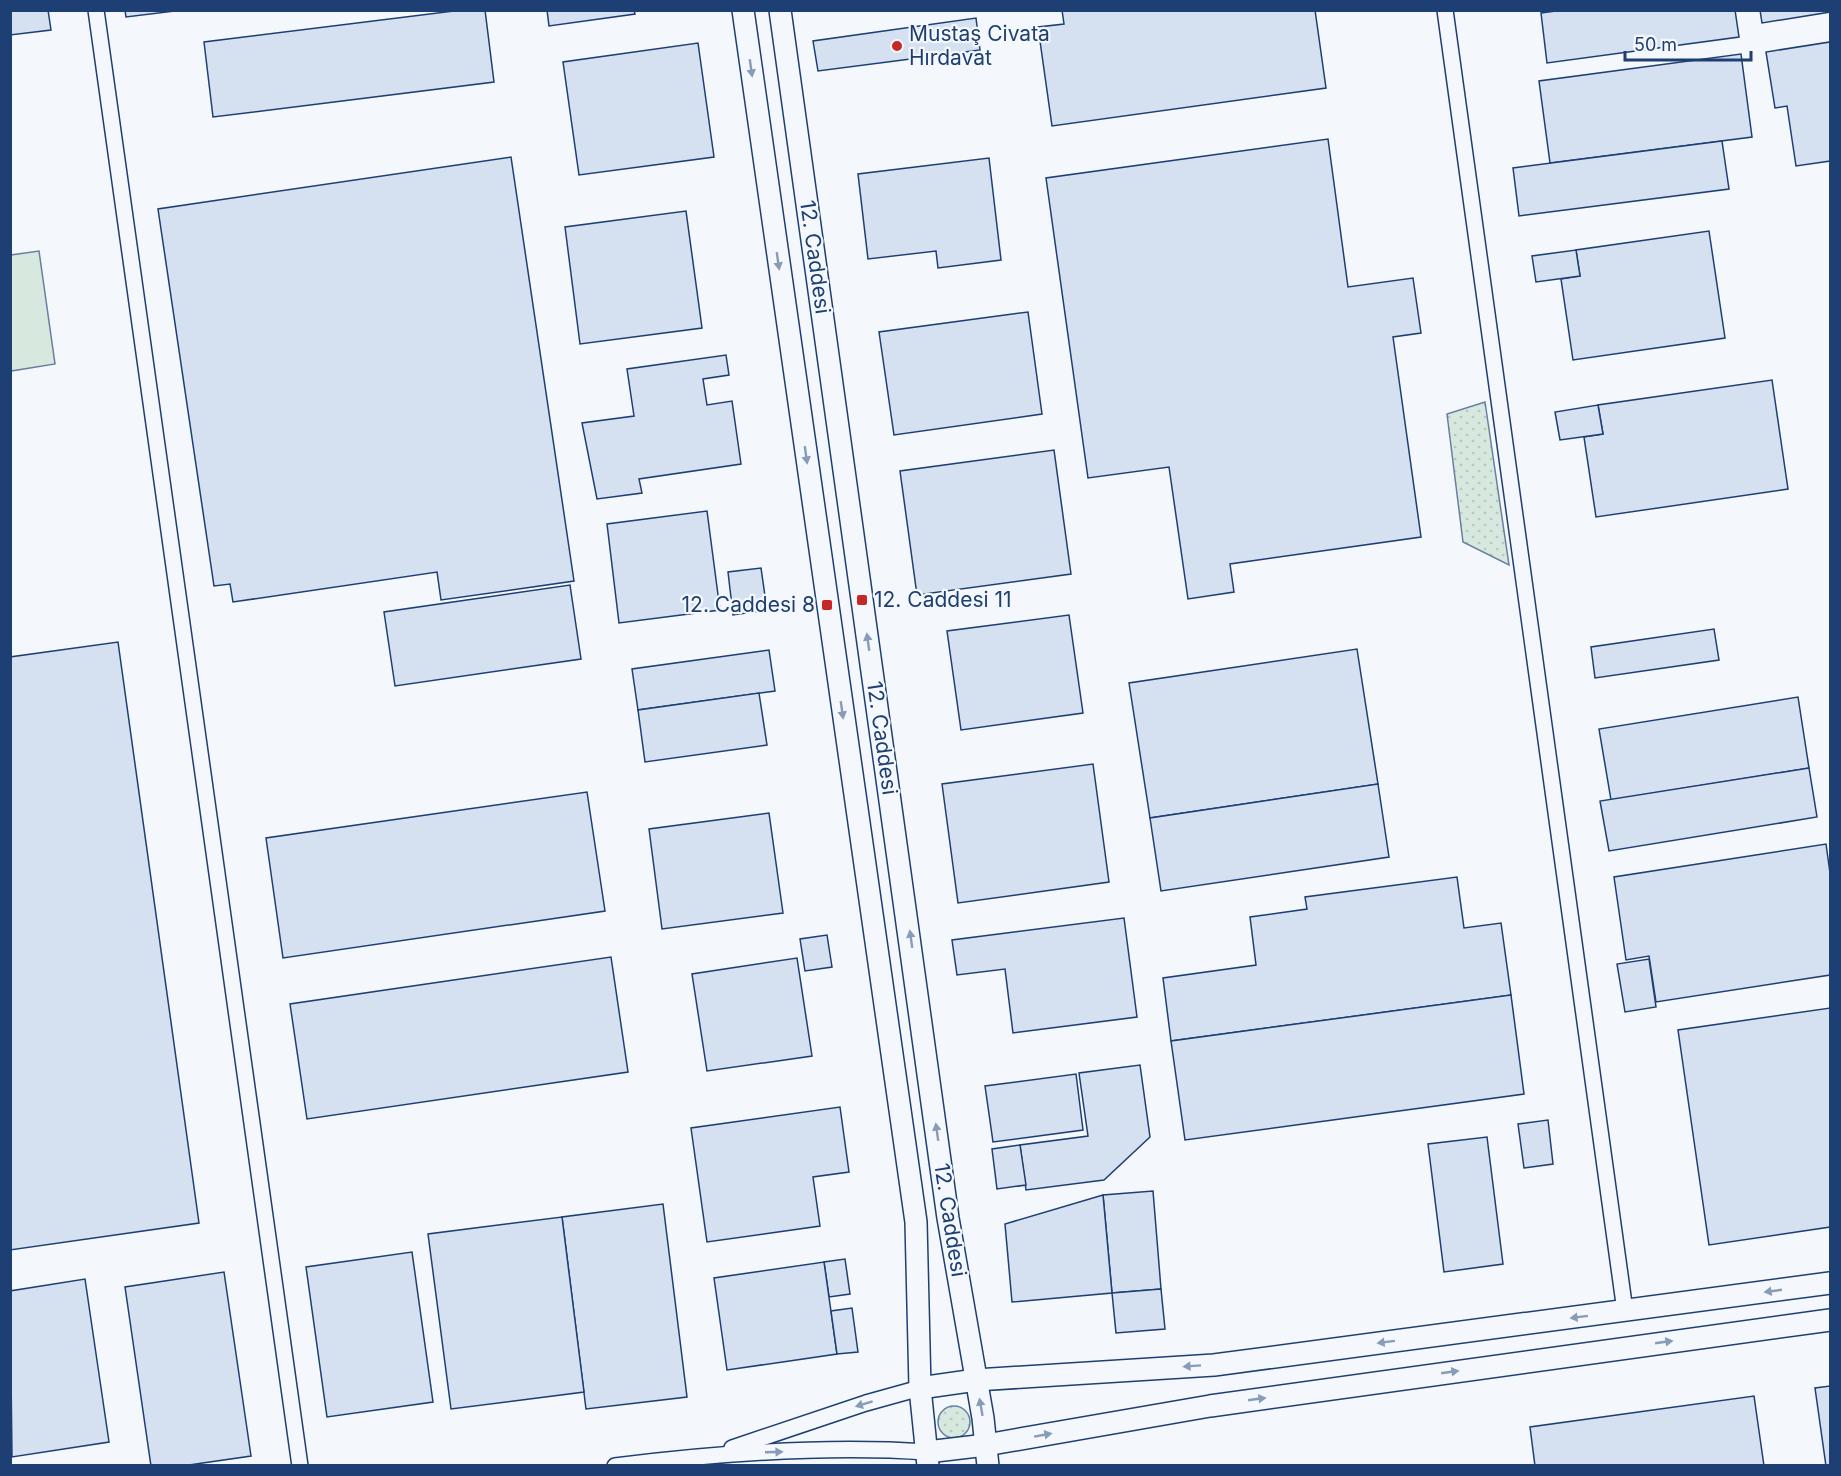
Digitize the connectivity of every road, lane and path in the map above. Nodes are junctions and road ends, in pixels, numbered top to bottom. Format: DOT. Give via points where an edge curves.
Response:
graph roads {
  1 [pos="96,10"];
  2 [pos="742,10"];
  3 [pos="780,10"];
  4 [pos="1445,10"];
  5 [pos="1830,1283"];
  6 [pos="1625,1311"];
  7 [pos="1830,1320"];
  8 [pos="1631,1346"];
  9 [pos="976,1380"];
  10 [pos="920,1388"];
  11 [pos="715,1454"];
  12 [pos="987,1455"];
  13 [pos="928,1459"];
  14 [pos="300,1466"];
  15 [pos="615,1466"];
  1 -- 14 [label="street"];
  2 -- 10 [label="street, 12. Caddesi, one-way" via="916,1222"];
  9 -- 3 [label="street, 12. Caddesi, one-way" via="948,1218"];
  4 -- 6 [label="street"];
  5 -- 6 [label="street, one-way"];
  6 -- 8 [label="street"];
  6 -- 9 [label="street, one-way" via="1214,1365"];
  8 -- 7 [label="street, one-way"];
  12 -- 8 [label="street, one-way" via="1210,1406"];
  9 -- 10 [label="street"];
  12 -- 9 [label="street, 12. Caddesi, one-way"];
  10 -- 11 [label="street, one-way"];
  10 -- 13 [label="street, 12. Caddesi"];
  11 -- 13 [label="street, one-way" via="875,1448"];
  11 -- 15 [label="street"];
  12 -- 13 [label="street"];
}
